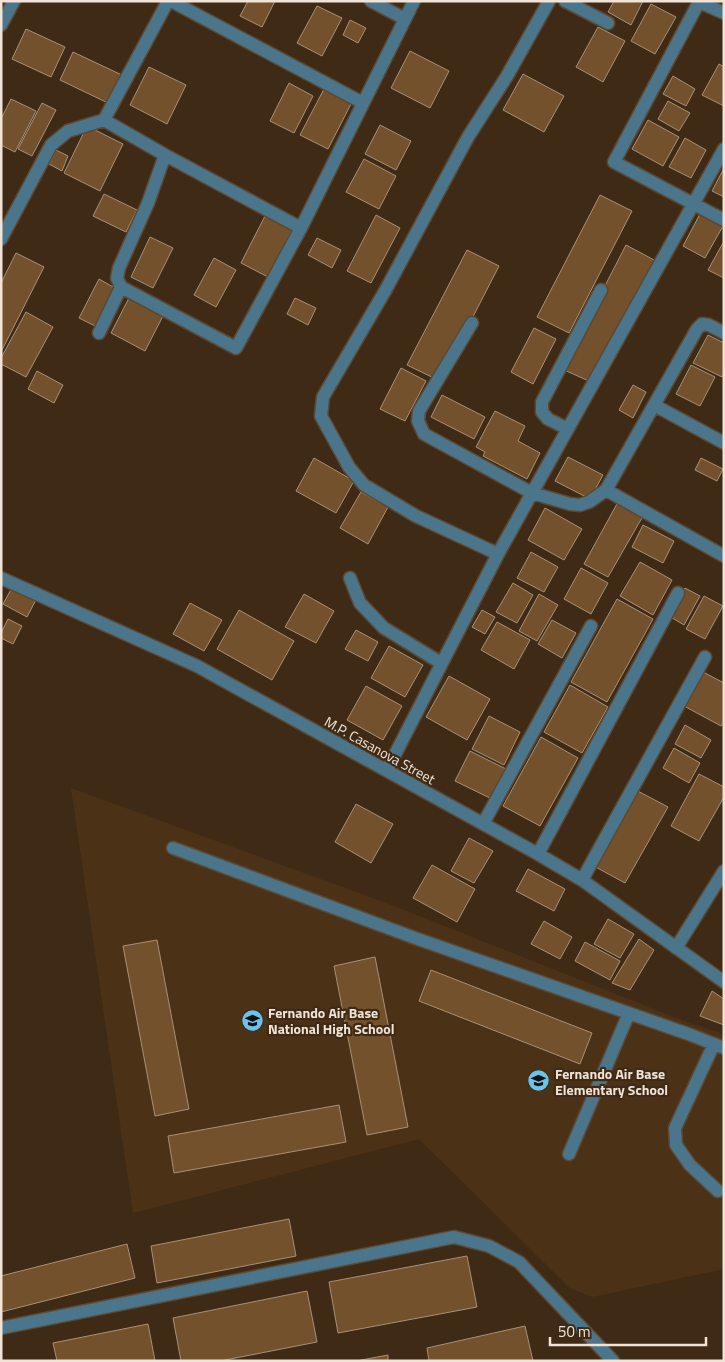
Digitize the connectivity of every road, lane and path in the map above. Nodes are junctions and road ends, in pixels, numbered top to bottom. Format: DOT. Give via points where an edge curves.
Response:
graph roads {
  1 [pos="14,1"];
  2 [pos="170,1"];
  3 [pos="371,1"];
  4 [pos="414,1"];
  5 [pos="549,1"];
  6 [pos="565,1"];
  7 [pos="724,13"];
  8 [pos="405,19"];
  9 [pos="608,22"];
  10 [pos="1,25"];
  11 [pos="363,103"];
  12 [pos="104,120"];
  13 [pos="724,148"];
  14 [pos="165,155"];
  15 [pos="692,203"];
  16 [pos="724,220"];
  17 [pos="301,228"];
  18 [pos="1,239"];
  19 [pos="121,287"];
  20 [pos="601,290"];
  21 [pos="472,323"];
  22 [pos="724,332"];
  23 [pos="99,333"];
  24 [pos="654,405"];
  25 [pos="568,429"];
  26 [pos="724,443"];
  27 [pos="606,490"];
  28 [pos="532,493"];
  29 [pos="498,554"];
  30 [pos="724,556"];
  31 [pos="1,578"];
  32 [pos="350,578"];
  33 [pos="678,593"];
  34 [pos="591,626"];
  35 [pos="705,657"];
  36 [pos="441,663"];
  37 [pos="387,770"];
  38 [pos="484,824"];
  39 [pos="173,848"];
  40 [pos="538,854"];
  41 [pos="724,871"];
  42 [pos="582,880"];
  43 [pos="676,948"];
  44 [pos="724,982"];
  45 [pos="629,1013"];
  46 [pos="719,1046"];
  47 [pos="569,1154"];
  48 [pos="718,1191"];
  49 [pos="1,1328"];
  50 [pos="613,1361"];
  1 -- 10 [label="street"];
  2 -- 11 [label="street"];
  2 -- 12 [label="street"];
  3 -- 8 [label="street"];
  4 -- 8 [label="street"];
  5 -- 29 [label="street" via="323,397 321,416 349,468 364,485 416,516"];
  6 -- 9 [label="street"];
  7 -- 15 [label="street" via="700,2 614,162"];
  8 -- 11 [label="street"];
  11 -- 17 [label="street"];
  12 -- 14 [label="street"];
  12 -- 18 [label="street" via="68,131 50,145"];
  13 -- 15 [label="street"];
  14 -- 17 [label="street"];
  14 -- 19 [label="street" via="119,268 117,278"];
  15 -- 16 [label="street"];
  15 -- 25 [label="street"];
  17 -- 19 [label="street" via="236,348"];
  19 -- 23 [label="street"];
  20 -- 25 [label="street" via="542,402 542,412 548,419"];
  21 -- 28 [label="street" via="419,411 418,421 424,434"];
  22 -- 24 [label="street" via="702,324 696,329"];
  24 -- 26 [label="street"];
  24 -- 27 [label="street"];
  25 -- 28 [label="street"];
  27 -- 28 [label="street" via="580,505"];
  27 -- 30 [label="street"];
  28 -- 29 [label="street"];
  29 -- 36 [label="street"];
  31 -- 37 [label="street, M.P. Casanova Street" via="197,666"];
  32 -- 36 [label="street" via="360,603 384,628"];
  33 -- 40 [label="street"];
  34 -- 38 [label="street"];
  35 -- 42 [label="street"];
  36 -- 37 [label="street"];
  37 -- 38 [label="street, M.P. Casanova Street"];
  38 -- 40 [label="street, M.P. Casanova Street"];
  39 -- 45 [label="street"];
  40 -- 42 [label="street, M.P. Casanova Street"];
  41 -- 43 [label="street"];
  42 -- 43 [label="street, M.P. Casanova Street"];
  43 -- 44 [label="street, M.P. Casanova Street"];
  45 -- 46 [label="street"];
  45 -- 47 [label="street"];
  46 -- 48 [label="street" via="675,1128 676,1145 690,1165"];
  49 -- 50 [label="street" via="454,1237 489,1246 519,1262"];
}
